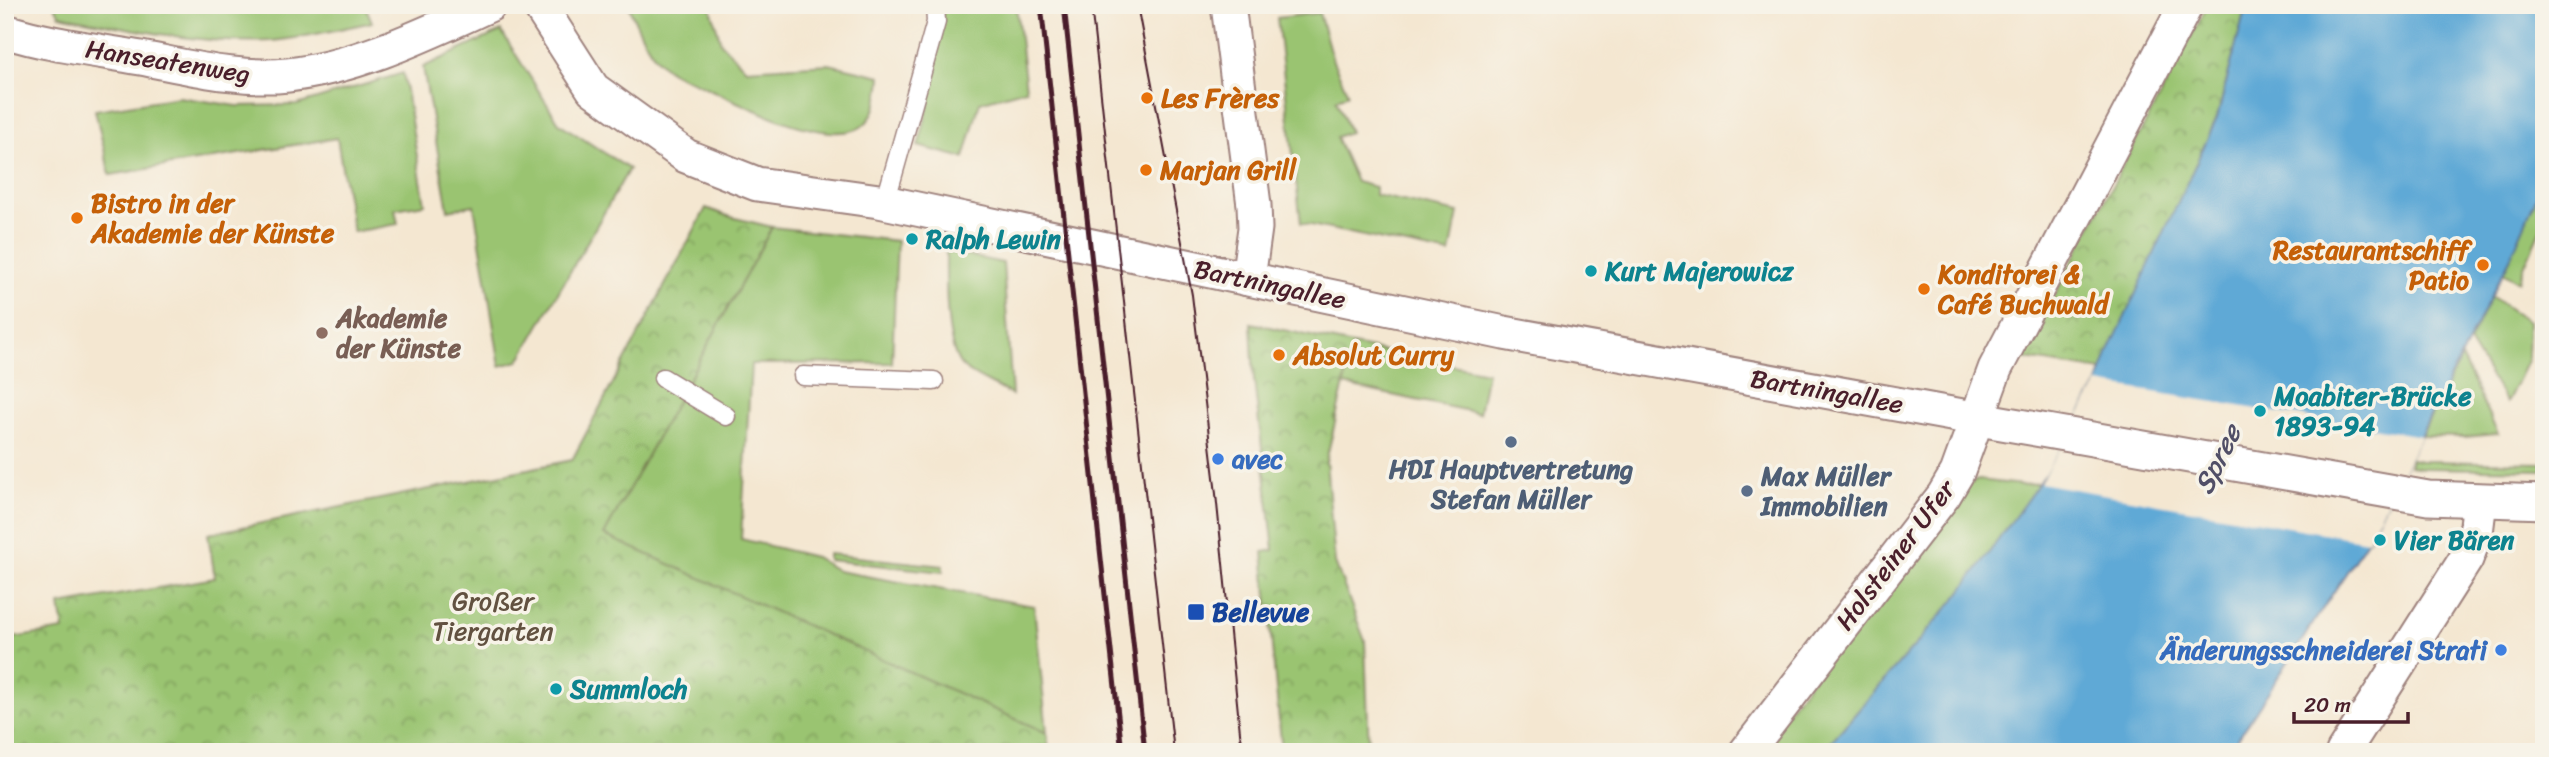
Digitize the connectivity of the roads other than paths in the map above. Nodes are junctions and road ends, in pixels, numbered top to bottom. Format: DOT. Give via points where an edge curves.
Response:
graph roads {
  1 [pos="489,5"];
  2 [pos="538,5"];
  3 [pos="935,5"];
  4 [pos="1228,5"];
  5 [pos="2186,5"];
  6 [pos="5,31"];
  7 [pos="885,203"];
  8 [pos="1248,279"];
  9 [pos="803,376"];
  10 [pos="663,378"];
  11 [pos="934,380"];
  12 [pos="726,416"];
  13 [pos="1979,419"];
  14 [pos="2480,501"];
  15 [pos="2544,502"];
  16 [pos="1746,752"];
  17 [pos="2343,752"];
  1 -- 6 [label="street, Hanseatenweg" via="394,47 291,74 254,77"];
  2 -- 7 [label="street, Bartningallee" via="593,89 686,156 757,184"];
  3 -- 7 [label="lane" via="936,22"];
  4 -- 8 [label="street" via="1254,205"];
  5 -- 13 [label="street, Holsteiner Ufer" via="1995,369"];
  7 -- 8 [label="street, Bartningallee"];
  8 -- 13 [label="street, Bartningallee" via="1504,333"];
  9 -- 11 [label="lane"];
  10 -- 12 [label="lane"];
  13 -- 14 [label="street, Bartningallee" via="2428,498"];
  13 -- 16 [label="street, Holsteiner Ufer" via="1944,495"];
  14 -- 15 [label="street, Bartningallee"];
  14 -- 17 [label="street" via="2476,533 2466,559"];
}
